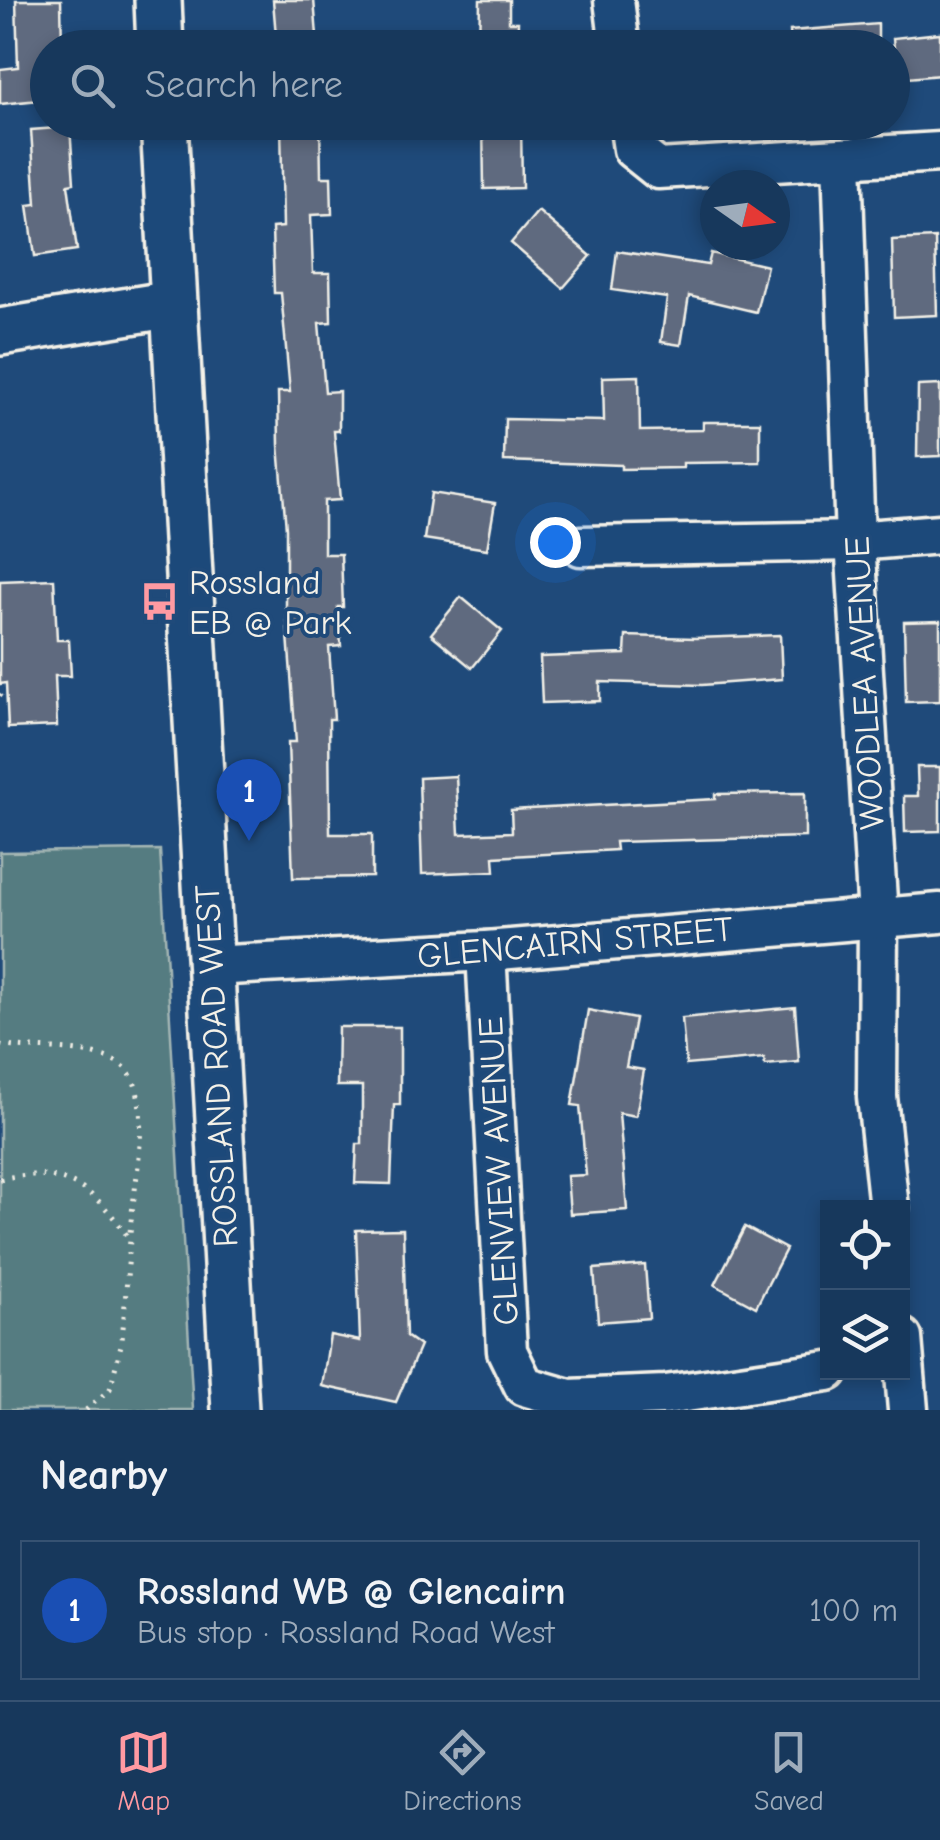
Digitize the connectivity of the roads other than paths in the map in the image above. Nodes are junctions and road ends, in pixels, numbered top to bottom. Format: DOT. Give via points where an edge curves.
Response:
graph roads {
  1 [pos="158,0"];
  2 [pos="614,0"];
  3 [pos="159,30"];
  4 [pos="618,30"];
  5 [pos="165,140"];
  6 [pos="632,140"];
  7 [pos="940,152"];
  8 [pos="842,159"];
  9 [pos="172,304"];
  10 [pos="0,332"];
  11 [pos="940,534"];
  12 [pos="855,541"];
  13 [pos="581,546"];
  14 [pos="940,913"];
  15 [pos="878,916"];
  16 [pos="486,951"];
  17 [pos="210,966"];
  18 [pos="887,1200"];
  19 [pos="912,1353"];
  20 [pos="820,1372"];
  21 [pos="235,1410"];
  22 [pos="908,1410"];
  1 -- 3 [label="main road"];
  2 -- 4 [label="street"];
  5 -- 9 [label="main road, ROSSLAND ROAD WEST"];
  6 -- 8 [label="street" via="633,149 658,170"];
  7 -- 8 [label="street"];
  8 -- 12 [label="street, WOODLEA AVENUE"];
  9 -- 10 [label="main road"];
  9 -- 17 [label="main road, ROSSLAND ROAD WEST"];
  11 -- 12 [label="street"];
  12 -- 13 [label="street"];
  12 -- 15 [label="street, WOODLEA AVENUE"];
  14 -- 15 [label="street, GLENCAIRN STREET"];
  15 -- 16 [label="street, GLENCAIRN STREET"];
  15 -- 18 [label="street, WOODLEA AVENUE" via="877,1097"];
  16 -- 17 [label="street, GLENCAIRN STREET"];
  16 -- 20 [label="street, GLENVIEW AVENUE" via="507,1351 524,1386 569,1399 666,1395"];
  17 -- 21 [label="main road, ROSSLAND ROAD WEST"];
  19 -- 22 [label="street"];
}
